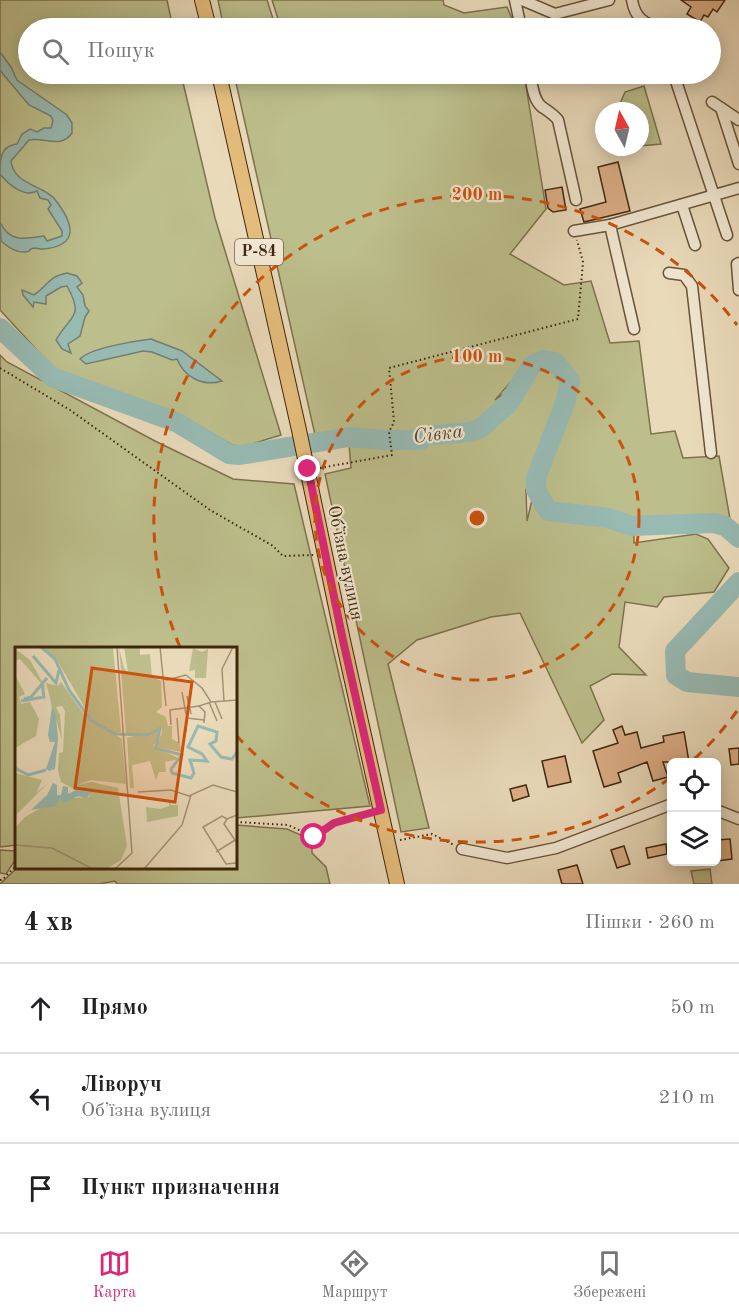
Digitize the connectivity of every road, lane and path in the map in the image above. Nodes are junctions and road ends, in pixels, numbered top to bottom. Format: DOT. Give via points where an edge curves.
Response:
graph roads {
  1 [pos="202,0"];
  2 [pos="515,0"];
  3 [pos="522,0"];
  4 [pos="609,0"];
  5 [pos="632,0"];
  6 [pos="206,18"];
  7 [pos="519,18"];
  8 [pos="640,18"];
  9 [pos="221,84"];
  10 [pos="532,84"];
  11 [pos="677,84"];
  12 [pos="739,120"];
  13 [pos="739,164"];
  14 [pos="739,188"];
  15 [pos="713,195"];
  16 [pos="576,200"];
  17 [pos="682,205"];
  18 [pos="610,225"];
  19 [pos="574,231"];
  20 [pos="727,235"];
  21 [pos="695,245"];
  22 [pos="739,263"];
  23 [pos="669,273"];
  24 [pos="739,290"];
  25 [pos="634,329"];
  26 [pos="0,368"];
  27 [pos="711,453"];
  28 [pos="308,469"];
  29 [pos="326,555"];
  30 [pos="667,806"];
  31 [pos="381,810"];
  32 [pos="721,812"];
  33 [pos="739,819"];
  34 [pos="237,822"];
  35 [pos="388,842"];
  36 [pos="462,849"];
  37 [pos="15,867"];
  38 [pos="0,880"];
  39 [pos="397,884"];
  1 -- 6 [label="main road"];
  2 -- 7 [label="street"];
  3 -- 4 [label="street" via="555,14"];
  5 -- 8 [label="street"];
  9 -- 28 [label="main road, Обʼїзна вулиця / Р-84"];
  10 -- 16 [label="street" via="539,106 558,120"];
  11 -- 15 [label="street"];
  12 -- 13 [label="street" via="717,105"];
  14 -- 15 [label="street"];
  15 -- 17 [label="street"];
  15 -- 20 [label="street"];
  17 -- 18 [label="street"];
  17 -- 21 [label="street"];
  18 -- 19 [label="street"];
  18 -- 25 [label="street"];
  19 -- 28 [label="path" via="583,262 578,319 389,368 394,422 389,432 392,455"];
  22 -- 24 [label="street"];
  23 -- 27 [label="street" via="684,275 692,286"];
  26 -- 29 [label="path" via="70,410 210,510 284,556"];
  28 -- 29 [label="main road, Обʼїзна вулиця / Р-84"];
  29 -- 31 [label="main road, Обʼїзна вулиця / Р-84"];
  30 -- 36 [label="street" via="556,848 507,858"];
  31 -- 34 [label="path" via="334,823 314,837 288,825"];
  31 -- 35 [label="main road, Обʼїзна вулиця / Р-84"];
  32 -- 33 [label="street"];
  35 -- 36 [label="path" via="432,834"];
  35 -- 39 [label="main road, Обʼїзна вулиця / Р-84"];
  37 -- 38 [label="path"];
}
